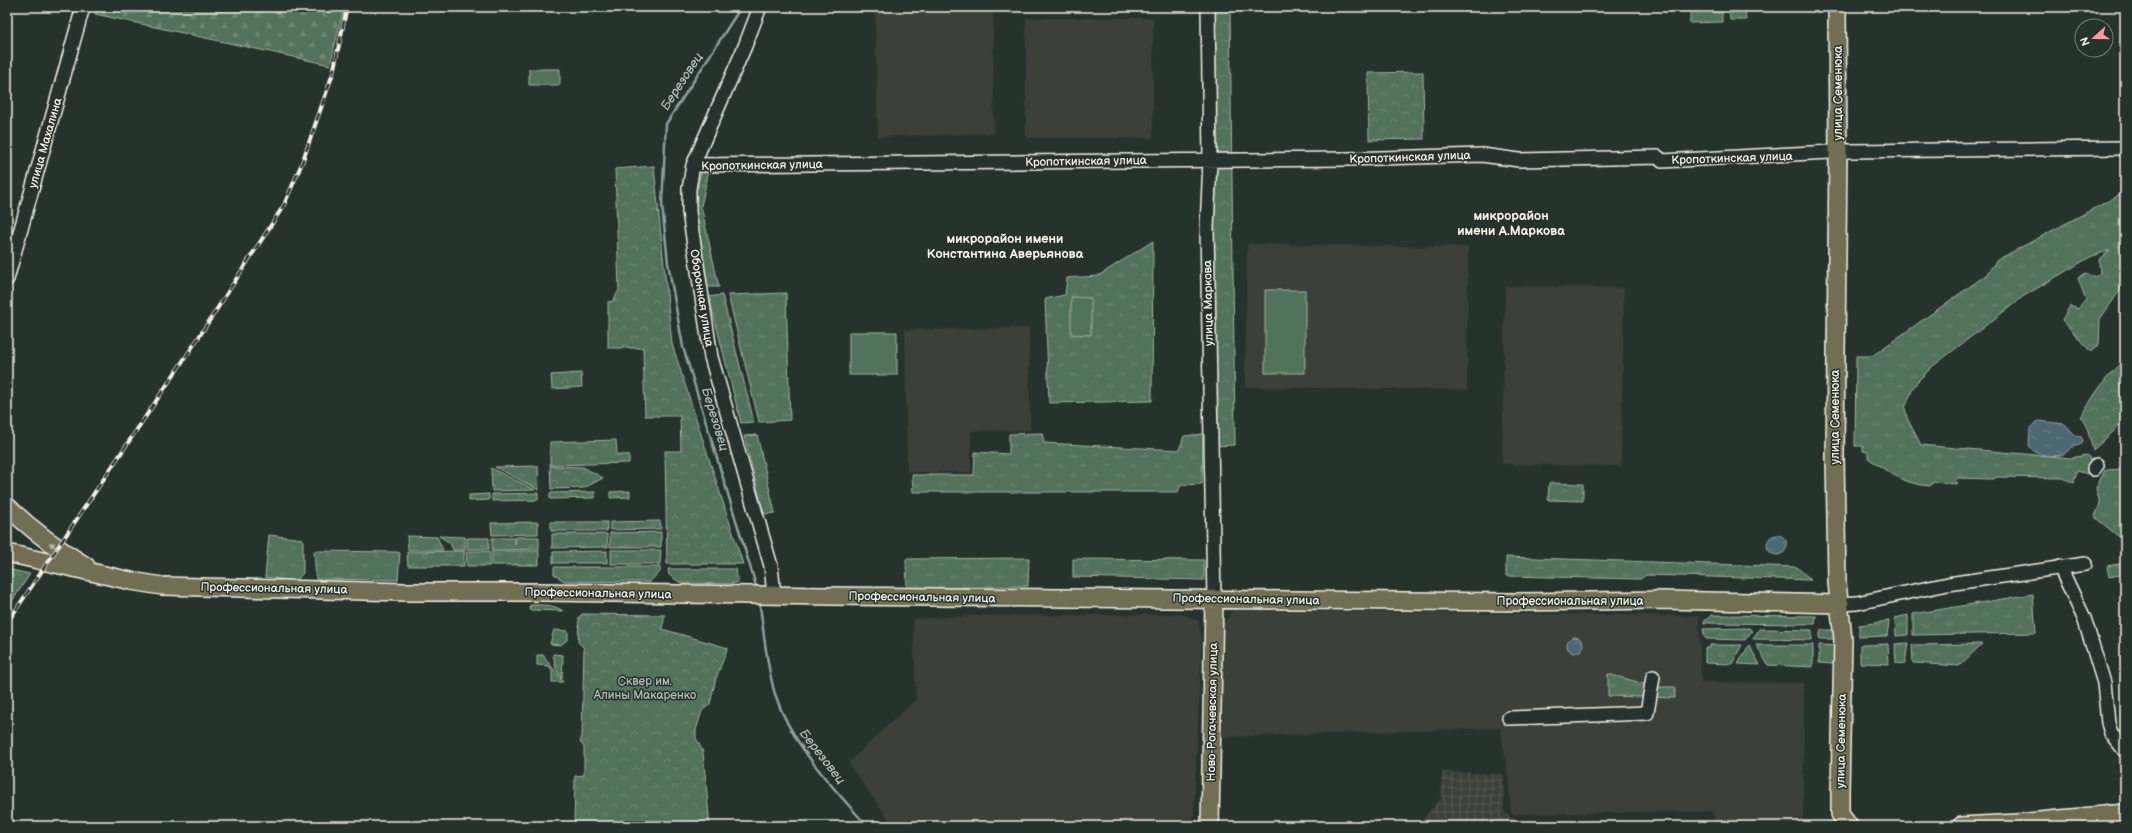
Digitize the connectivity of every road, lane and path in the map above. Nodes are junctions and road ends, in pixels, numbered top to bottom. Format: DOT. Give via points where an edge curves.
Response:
graph roads {
  1 [pos="82,7"];
  2 [pos="760,7"];
  3 [pos="1208,7"];
  4 [pos="1837,7"];
  5 [pos="2125,148"];
  6 [pos="1838,152"];
  7 [pos="1210,160"];
  8 [pos="693,165"];
  9 [pos="7,279"];
  10 [pos="7,506"];
  11 [pos="7,553"];
  12 [pos="2085,564"];
  13 [pos="2060,567"];
  14 [pos="100,574"];
  15 [pos="763,595"];
  16 [pos="1214,599"];
  17 [pos="1840,604"];
  18 [pos="1653,677"];
  19 [pos="1508,718"];
  20 [pos="2125,751"];
  21 [pos="2125,812"];
  22 [pos="2046,823"];
  23 [pos="1210,826"];
  24 [pos="1848,826"];
  25 [pos="1961,826"];
  1 -- 9 [label="street, улица Махалина"];
  2 -- 8 [label="street, Оборонная улица"];
  3 -- 7 [label="street, улица Маркова"];
  4 -- 6 [label="main road, улица Семенюка"];
  5 -- 6 [label="street, Кропоткинская улица"];
  6 -- 7 [label="street, Кропоткинская улица" via="1662,160 1658,157 1520,160 1482,155"];
  6 -- 17 [label="main road, улица Семенюка" via="1835,457 1837,582"];
  7 -- 8 [label="street, Кропоткинская улица"];
  7 -- 16 [label="street, улица Маркова" via="1207,228"];
  8 -- 15 [label="street, Оборонная улица" via="689,212 711,357 770,566"];
  14 -- 10 [label="main road, one-way" via="56,548"];
  11 -- 14 [label="main road, Профессиональная улица"];
  12 -- 13 [label="street"];
  13 -- 17 [label="street"];
  13 -- 20 [label="street" via="2084,618 2104,683 2111,733"];
  14 -- 15 [label="main road, Профессиональная улица" via="162,586 406,592"];
  15 -- 16 [label="main road, Профессиональная улица"];
  16 -- 17 [label="main road, Профессиональная улица" via="1513,602 1663,600"];
  16 -- 23 [label="main road, Ново-Рогачевская улица"];
  17 -- 24 [label="main road, улица Семенюка" via="1843,639 1840,814"];
  18 -- 19 [label="street" via="1647,713"];
  21 -- 22 [label="main road"];
  22 -- 25 [label="main road"];
}
